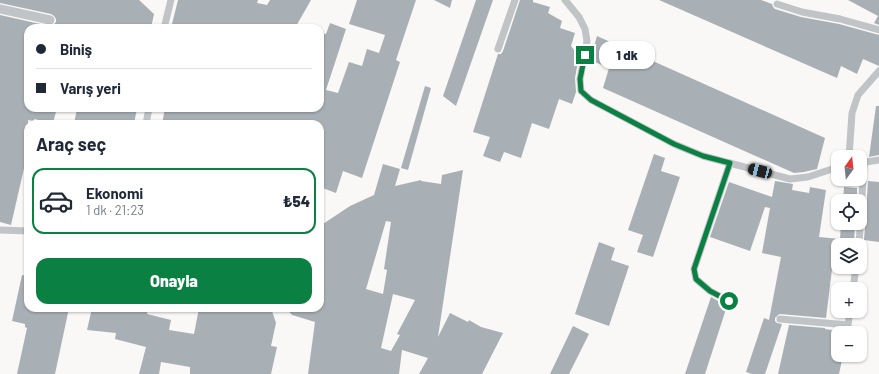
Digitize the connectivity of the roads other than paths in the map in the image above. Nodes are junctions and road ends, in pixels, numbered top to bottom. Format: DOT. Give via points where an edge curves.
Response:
graph roads {
  1 [pos="171,0"];
  2 [pos="515,0"];
  3 [pos="565,0"];
  4 [pos="572,3"];
  5 [pos="777,4"];
  6 [pos="0,9"];
  7 [pos="50,20"];
  8 [pos="165,24"];
  9 [pos="879,30"];
  10 [pos="498,49"];
  11 [pos="879,71"];
  12 [pos="849,150"];
  13 [pos="879,160"];
  14 [pos="867,162"];
  15 [pos="730,163"];
  16 [pos="831,169"];
  17 [pos="861,186"];
  18 [pos="0,230"];
  19 [pos="24,231"];
  20 [pos="859,238"];
  21 [pos="729,301"];
  22 [pos="849,318"];
  23 [pos="780,319"];
  1 -- 8 [label="street"];
  2 -- 10 [label="street"];
  3 -- 4 [label="street"];
  4 -- 15 [label="street" via="585,29 587,41 580,79 581,91 591,100 674,144 703,156"];
  5 -- 9 [label="street"];
  6 -- 7 [label="street"];
  11 -- 12 [label="street" via="858,95 852,113"];
  13 -- 14 [label="street"];
  15 -- 16 [label="street" via="790,179 808,177"];
  15 -- 21 [label="street" via="694,269 696,279 710,291"];
  17 -- 20 [label="street"];
  18 -- 19 [label="street"];
  22 -- 23 [label="street" via="848,325"];
}
